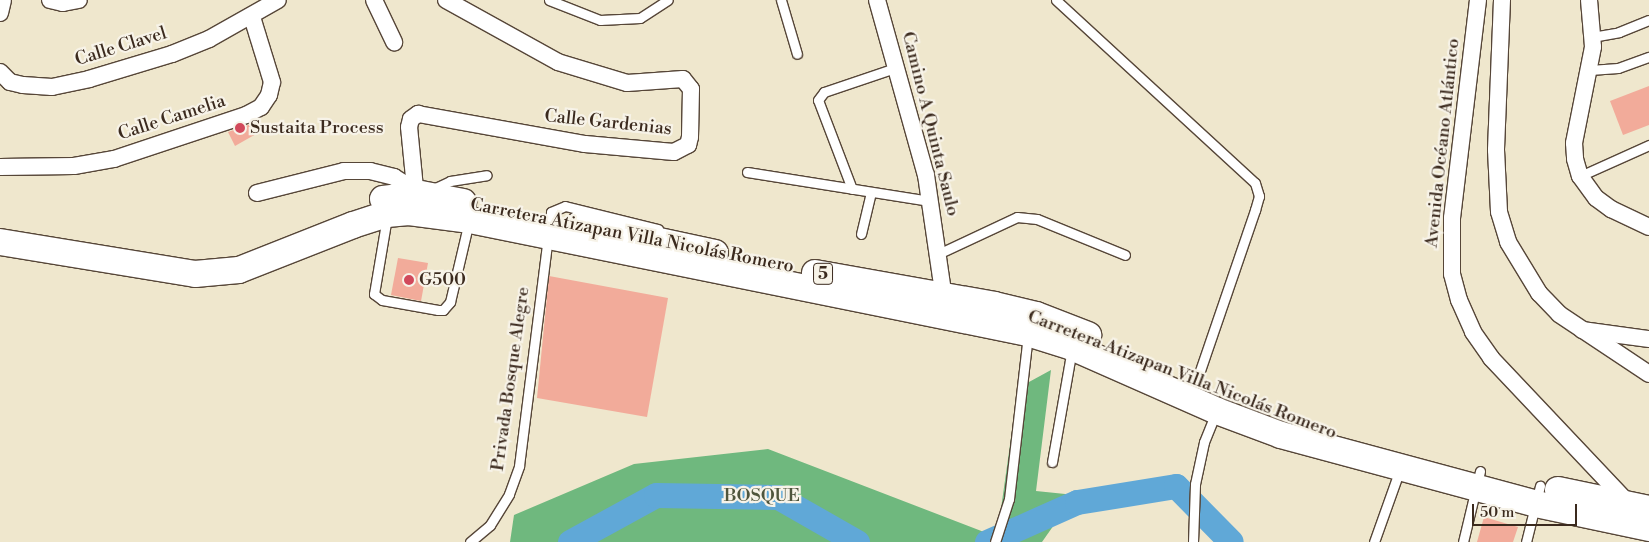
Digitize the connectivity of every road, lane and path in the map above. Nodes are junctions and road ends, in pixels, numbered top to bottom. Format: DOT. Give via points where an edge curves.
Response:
graph roads {
  1 [pos="3,0"];
  2 [pos="50,0"];
  3 [pos="79,0"];
  4 [pos="278,0"];
  5 [pos="374,0"];
  6 [pos="446,0"];
  7 [pos="549,0"];
  8 [pos="668,0"];
  9 [pos="781,0"];
  10 [pos="877,0"];
  11 [pos="1056,0"];
  12 [pos="1478,0"];
  13 [pos="1502,0"];
  14 [pos="1589,0"];
  15 [pos="0,13"];
  16 [pos="252,17"];
  17 [pos="1649,20"];
  18 [pos="1592,37"];
  19 [pos="394,42"];
  20 [pos="796,54"];
  21 [pos="1649,57"];
  22 [pos="898,67"];
  23 [pos="1590,70"];
  24 [pos="0,72"];
  25 [pos="1649,145"];
  26 [pos="0,167"];
  27 [pos="747,172"];
  28 [pos="487,175"];
  29 [pos="1580,176"];
  30 [pos="852,189"];
  31 [pos="418,191"];
  32 [pos="871,192"];
  33 [pos="257,193"];
  34 [pos="930,201"];
  35 [pos="387,214"];
  36 [pos="470,220"];
  37 [pos="0,224"];
  38 [pos="548,227"];
  39 [pos="1649,227"];
  40 [pos="861,234"];
  41 [pos="0,242"];
  42 [pos="938,254"];
  43 [pos="1125,255"];
  44 [pos="946,308"];
  45 [pos="991,315"];
  46 [pos="1578,329"];
  47 [pos="1028,333"];
  48 [pos="1649,339"];
  49 [pos="1072,347"];
  50 [pos="1649,374"];
  51 [pos="1196,382"];
  52 [pos="1217,411"];
  53 [pos="1052,462"];
  54 [pos="1401,469"];
  55 [pos="1478,480"];
  56 [pos="1538,495"];
  57 [pos="1640,517"];
  58 [pos="470,542"];
  59 [pos="995,542"];
  60 [pos="1193,542"];
  61 [pos="1374,542"];
  62 [pos="1463,542"];
  63 [pos="1526,542"];
  1 -- 15 [label="street"];
  2 -- 3 [label="street" via="63,3"];
  4 -- 16 [label="street, Calle Clavel"];
  5 -- 19 [label="street"];
  6 -- 31 [label="street, Calle Gardenias" via="530,49 566,65 627,82 683,80 690,89 688,145 674,152 614,146 546,138 418,114 410,119"];
  7 -- 8 [label="lane" via="600,20 640,18"];
  9 -- 20 [label="lane"];
  10 -- 22 [label="street, Camino A Quinta Saulo"];
  11 -- 51 [label="lane" via="1255,183 1259,196 1255,210"];
  12 -- 57 [label="street, Avenida Océano Atlántico" via="1452,218 1452,274 1459,300 1473,332 1491,358"];
  13 -- 46 [label="street" via="1496,150 1499,212 1508,242 1522,268 1539,293"];
  14 -- 18 [label="street"];
  16 -- 24 [label="street, Calle Clavel" via="172,54 89,79 52,86 23,86 10,82"];
  16 -- 26 [label="street, Calle Camelia" via="272,82 261,107 246,115 114,159 74,166"];
  17 -- 18 [label="lane" via="1619,32"];
  18 -- 23 [label="street"];
  21 -- 23 [label="lane" via="1618,68"];
  22 -- 30 [label="lane" via="824,92 818,100"];
  22 -- 34 [label="street, Camino A Quinta Saulo"];
  23 -- 29 [label="street" via="1574,143"];
  25 -- 29 [label="lane"];
  27 -- 30 [label="lane"];
  28 -- 31 [label="lane" via="450,181"];
  29 -- 39 [label="street" via="1596,198"];
  30 -- 32 [label="lane"];
  31 -- 33 [label="street" via="394,177 370,171 344,171"];
  31 -- 37 [label="main road, Carretera Atizapan Villa Nicolás Romero / 5" via="347,208 238,251 196,257"];
  31 -- 38 [label="main road, Carretera Atizapan Villa Nicolás Romero / 5"];
  32 -- 34 [label="lane"];
  32 -- 40 [label="lane"];
  34 -- 42 [label="street, Camino A Quinta Saulo"];
  35 -- 36 [label="main road, Carretera Atizapan Villa Nicolás Romero / 5" via="409,212"];
  35 -- 36 [label="lane" via="374,294 382,300 438,310 450,302"];
  35 -- 41 [label="main road, Carretera Atizapan Villa Nicolás Romero / 5" via="353,224 239,270 195,274"];
  36 -- 38 [label="main road, Carretera Atizapan Villa Nicolás Romero / 5"];
  38 -- 44 [label="main road, Carretera Atizapan Villa Nicolás Romero / 5"];
  38 -- 44 [label="main road, Carretera Atizapan Villa Nicolás Romero / 5" via="728,256"];
  38 -- 58 [label="lane, Privada Bosque Alegre" via="519,466 509,494 490,525"];
  42 -- 43 [label="lane" via="1017,217 1037,219"];
  42 -- 44 [label="street, Camino A Quinta Saulo"];
  44 -- 45 [label="main road, Carretera Atizapan Villa Nicolás Romero / 5"];
  45 -- 47 [label="main road, Carretera Atizapan Villa Nicolás Romero / 5"];
  45 -- 51 [label="main road, Carretera Atizapan Villa Nicolás Romero / 5" via="1080,331"];
  46 -- 48 [label="street"];
  46 -- 50 [label="street"];
  47 -- 49 [label="main road, Carretera Atizapan Villa Nicolás Romero / 5"];
  47 -- 59 [label="lane" via="1008,499"];
  49 -- 52 [label="main road, Carretera Atizapan Villa Nicolás Romero / 5"];
  49 -- 53 [label="lane"];
  51 -- 55 [label="main road, Carretera Atizapan Villa Nicolás Romero / 5" via="1343,437"];
  52 -- 54 [label="main road, Carretera Atizapan Villa Nicolás Romero / 5" via="1281,435"];
  52 -- 60 [label="lane" via="1204,442 1195,484"];
  54 -- 55 [label="main road, Carretera Atizapan Villa Nicolás Romero / 5"];
  54 -- 61 [label="lane"];
  55 -- 56 [label="main road, Carretera Atizapan Villa Nicolás Romero / 5"];
  55 -- 62 [label="lane"];
  56 -- 57 [label="main road, Carretera Atizapan Villa Nicolás Romero / 5"];
  56 -- 63 [label="lane"];
}
